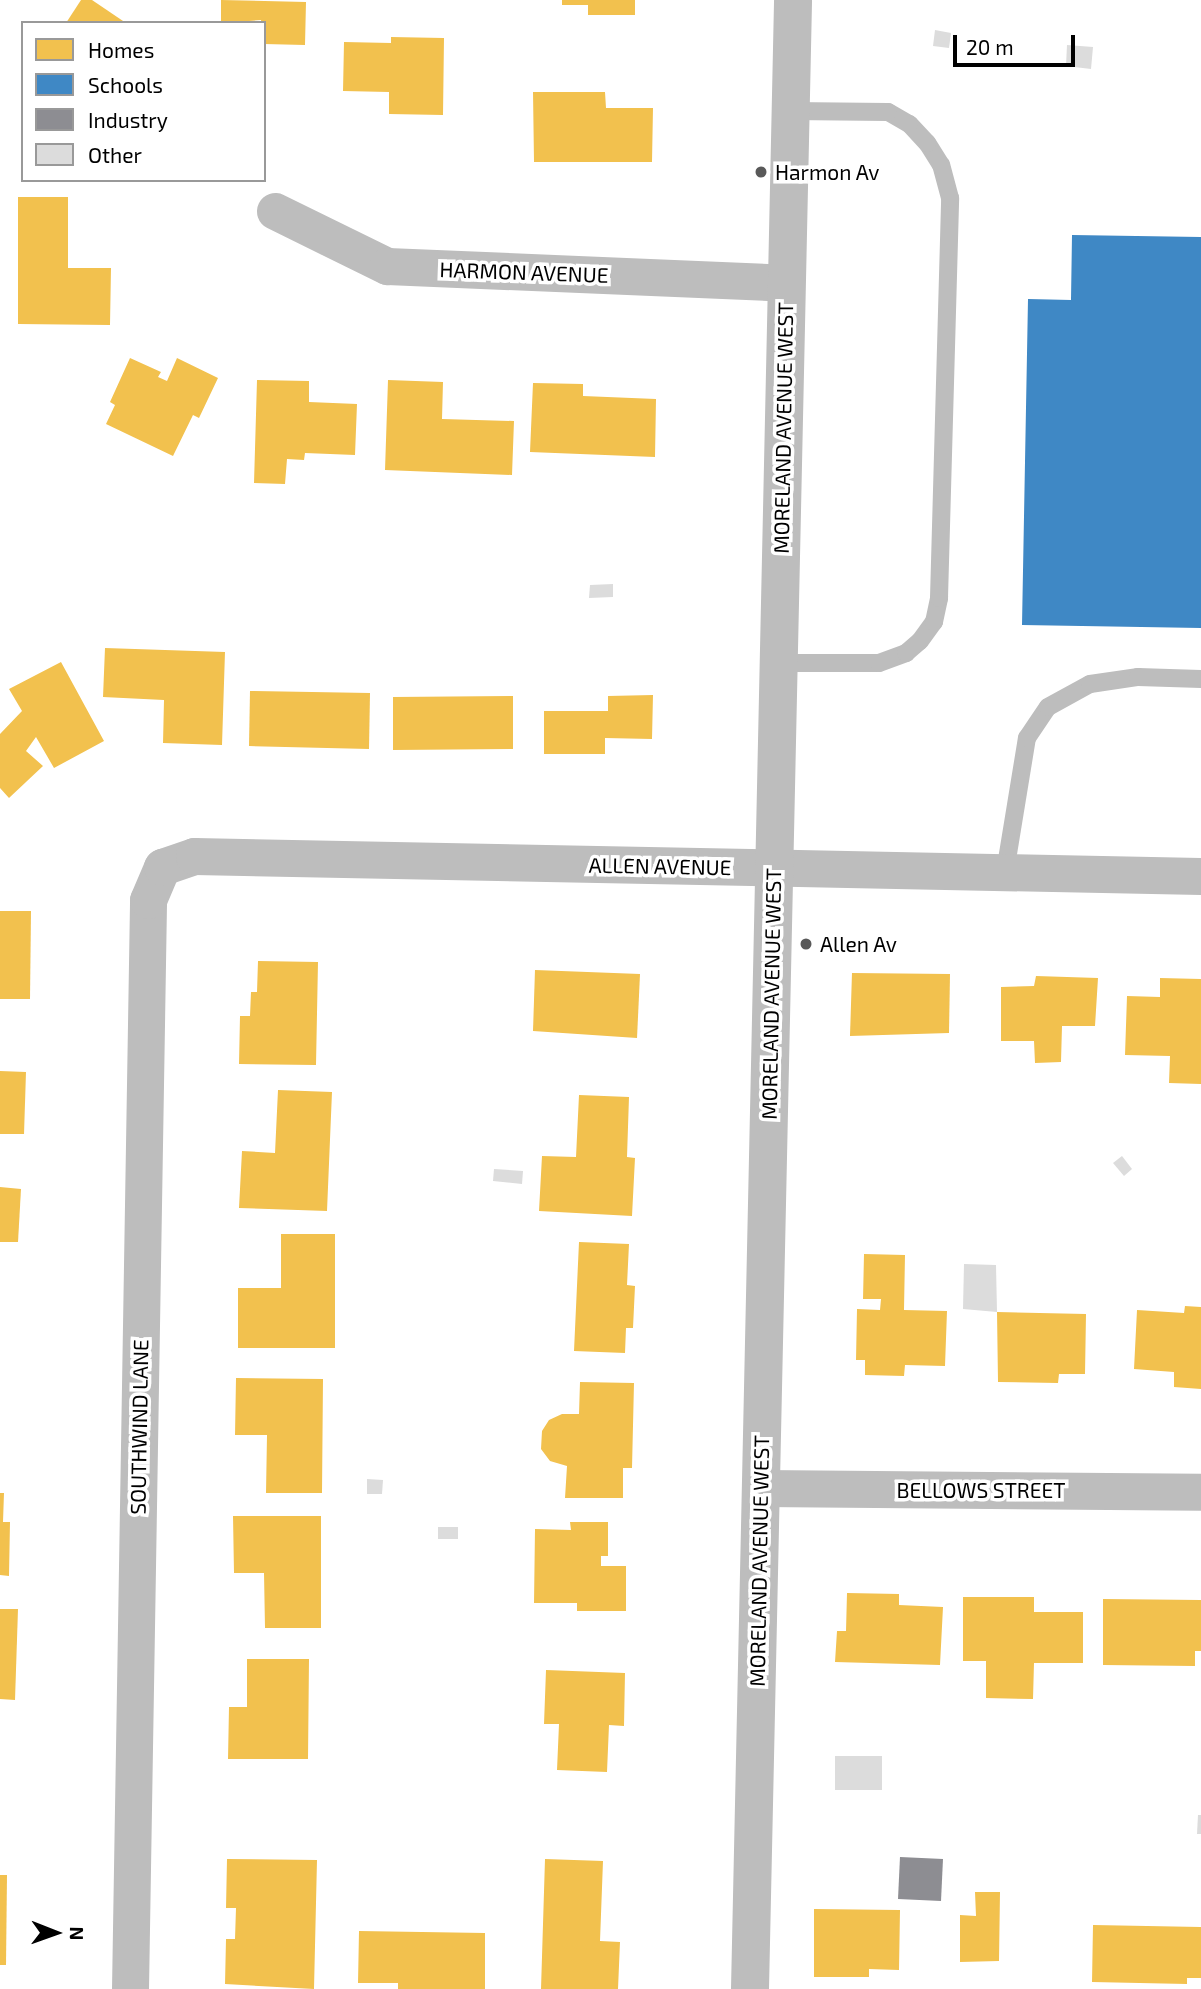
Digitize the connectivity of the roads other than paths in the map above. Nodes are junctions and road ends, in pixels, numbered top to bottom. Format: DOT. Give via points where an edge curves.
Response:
graph roads {
  1 [pos="793,0"];
  2 [pos="790,111"];
  3 [pos="275,211"];
  4 [pos="786,283"];
  5 [pos="778,663"];
  6 [pos="1201,679"];
  7 [pos="162,867"];
  8 [pos="774,868"];
  9 [pos="1005,872"];
  10 [pos="1201,876"];
  11 [pos="760,1488"];
  12 [pos="1201,1492"];
  13 [pos="130,1989"];
  14 [pos="750,1989"];
  1 -- 2 [label="street, MORELAND AVENUE WEST"];
  2 -- 4 [label="street, MORELAND AVENUE WEST"];
  2 -- 5 [label="lane" via="888,113 899,118 927,143 941,165 950,198 939,598 934,622 905,653 879,663"];
  3 -- 4 [label="street, HARMON AVENUE" via="387,266"];
  4 -- 5 [label="street, MORELAND AVENUE WEST"];
  5 -- 8 [label="street, MORELAND AVENUE WEST"];
  6 -- 9 [label="lane" via="1138,677 1090,684 1048,707 1027,738"];
  7 -- 8 [label="street, ALLEN AVENUE" via="194,856"];
  7 -- 13 [label="street, SOUTHWIND LANE" via="148,900"];
  8 -- 9 [label="street, ALLEN AVENUE"];
  8 -- 11 [label="street, MORELAND AVENUE WEST"];
  9 -- 10 [label="street, ALLEN AVENUE"];
  11 -- 12 [label="street, BELLOWS STREET"];
  11 -- 14 [label="street, MORELAND AVENUE WEST"];
}
